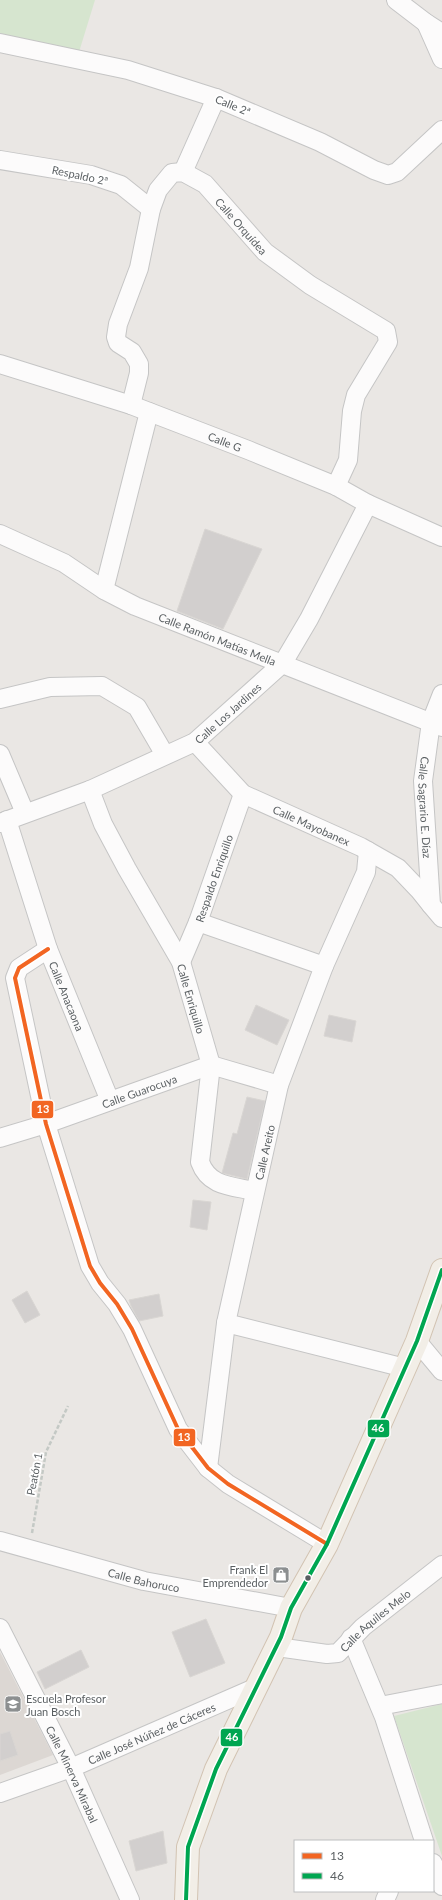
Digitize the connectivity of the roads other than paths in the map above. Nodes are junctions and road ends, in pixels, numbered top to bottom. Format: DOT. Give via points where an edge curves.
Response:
graph roads {
  1 [pos="396,0"];
  2 [pos="426,24"];
  3 [pos="442,33"];
  4 [pos="0,43"];
  5 [pos="442,59"];
  6 [pos="216,98"];
  7 [pos="442,130"];
  8 [pos="0,160"];
  9 [pos="183,172"];
  10 [pos="151,209"];
  11 [pos="0,364"];
  12 [pos="131,406"];
  13 [pos="149,412"];
  14 [pos="336,486"];
  15 [pos="368,504"];
  16 [pos="0,534"];
  17 [pos="442,537"];
  18 [pos="104,590"];
  19 [pos="283,663"];
  20 [pos="442,694"];
  21 [pos="0,699"];
  22 [pos="437,725"];
  23 [pos="195,742"];
  24 [pos="0,754"];
  25 [pos="165,755"];
  26 [pos="90,790"];
  27 [pos="242,794"];
  28 [pos="25,813"];
  29 [pos="4,822"];
  30 [pos="368,851"];
  31 [pos="436,912"];
  32 [pos="198,922"];
  33 [pos="48,949"];
  34 [pos="180,962"];
  35 [pos="324,966"];
  36 [pos="211,1065"];
  37 [pos="279,1085"];
  38 [pos="110,1101"];
  39 [pos="46,1124"];
  40 [pos="0,1138"];
  41 [pos="255,1191"];
  42 [pos="442,1270"];
  43 [pos="226,1323"];
  44 [pos="417,1341"];
  45 [pos="405,1368"];
  46 [pos="442,1372"];
  47 [pos="208,1468"];
  48 [pos="0,1541"];
  49 [pos="327,1544"];
  50 [pos="442,1565"];
  51 [pos="291,1608"];
  52 [pos="0,1628"];
  53 [pos="351,1638"];
  54 [pos="277,1647"];
  55 [pos="257,1687"];
  56 [pos="442,1694"];
  57 [pos="380,1706"];
  58 [pos="72,1768"];
  59 [pos="0,1794"];
  60 [pos="420,1838"];
  61 [pos="434,1866"];
  62 [pos="442,1886"];
  63 [pos="130,1900"];
  64 [pos="186,1900"];
  1 -- 2 [label="street"];
  2 -- 3 [label="street"];
  2 -- 5 [label="street"];
  4 -- 6 [label="street, Calle 2ª" via="128,70"];
  6 -- 7 [label="street, Calle 2ª" via="320,142 388,175 397,172"];
  6 -- 9 [label="street"];
  8 -- 10 [label="street, Respaldo 2ª" via="91,175 121,185"];
  9 -- 10 [label="street" via="172,173 158,190"];
  9 -- 14 [label="street, Calle Orquídea" via="206,184 265,252 310,285 386,331 388,342 356,395 352,411 348,460"];
  10 -- 12 [label="street" via="139,268 118,324 116,337 118,343 132,352 139,364"];
  11 -- 12 [label="street, Calle G"];
  12 -- 13 [label="street, Calle G"];
  13 -- 14 [label="street, Calle G"];
  13 -- 18 [label="street"];
  14 -- 15 [label="street, Calle G"];
  15 -- 17 [label="street, Calle G"];
  15 -- 19 [label="street, Calle Los Jardines" via="309,619"];
  16 -- 18 [label="street, Calle Ramón Matías Mella" via="64,563"];
  18 -- 19 [label="street, Calle Ramón Matías Mella" via="135,606"];
  19 -- 22 [label="street, Calle Ramón Matías Mella"];
  19 -- 23 [label="street, Calle Los Jardines"];
  20 -- 22 [label="street, Calle Sagrario E. Díaz"];
  21 -- 25 [label="street" via="50,687 102,686 137,708"];
  22 -- 31 [label="street, Calle Sagrario E. Díaz" via="423,781"];
  23 -- 25 [label="street, Calle Los Jardines"];
  23 -- 27 [label="street, Calle Mayobanex"];
  24 -- 28 [label="street"];
  25 -- 26 [label="street, Calle Los Jardines"];
  26 -- 28 [label="street, Calle Los Jardines"];
  26 -- 34 [label="street, Calle Enriquillo" via="103,824"];
  27 -- 30 [label="street, Calle Mayobanex"];
  27 -- 32 [label="street, Respaldo Enriquillo"];
  28 -- 29 [label="street, Calle Los Jardines"];
  29 -- 33 [label="street, Calle Anacaona"];
  30 -- 31 [label="street, Calle Mayobanex" via="398,868"];
  30 -- 35 [label="street, Calle Areito" via="366,872"];
  32 -- 34 [label="street, Respaldo Enriquillo"];
  32 -- 35 [label="street"];
  33 -- 38 [label="street, Calle Anacaona"];
  33 -- 39 [label="street" via="19,968 15,978"];
  34 -- 36 [label="street, Calle Enriquillo"];
  35 -- 37 [label="street, Calle Areito"];
  36 -- 37 [label="street"];
  36 -- 38 [label="street, Calle Guarocuya"];
  36 -- 41 [label="street, Calle Enriquillo" via="200,1162 202,1168 214,1182"];
  37 -- 41 [label="street, Calle Areito"];
  38 -- 39 [label="street, Calle Guarocuya"];
  39 -- 40 [label="street, Calle Guarocuya"];
  39 -- 47 [label="street" via="90,1266 132,1329 178,1429"];
  41 -- 43 [label="street, Calle Areito"];
  42 -- 44 [label="main road"];
  43 -- 45 [label="street"];
  43 -- 47 [label="street, Calle Areito"];
  44 -- 45 [label="main road"];
  44 -- 46 [label="street"];
  45 -- 49 [label="main road"];
  47 -- 49 [label="street" via="228,1484"];
  48 -- 51 [label="street, Calle Bahoruco" via="144,1581"];
  49 -- 51 [label="main road"];
  50 -- 53 [label="street, Calle Aquiles Melo"];
  51 -- 54 [label="main road"];
  52 -- 58 [label="street, Calle Minerva Mirabal"];
  53 -- 54 [label="street, Calle Aquiles Melo" via="338,1653"];
  53 -- 57 [label="street"];
  54 -- 55 [label="main road"];
  55 -- 58 [label="street, Calle José Núñez de Cáceres"];
  55 -- 64 [label="main road" via="216,1769 188,1846"];
  56 -- 57 [label="street"];
  57 -- 60 [label="street"];
  58 -- 59 [label="street, Calle José Núñez de Cáceres"];
  58 -- 63 [label="street, Calle Minerva Mirabal"];
  61 -- 62 [label="street"];
}
